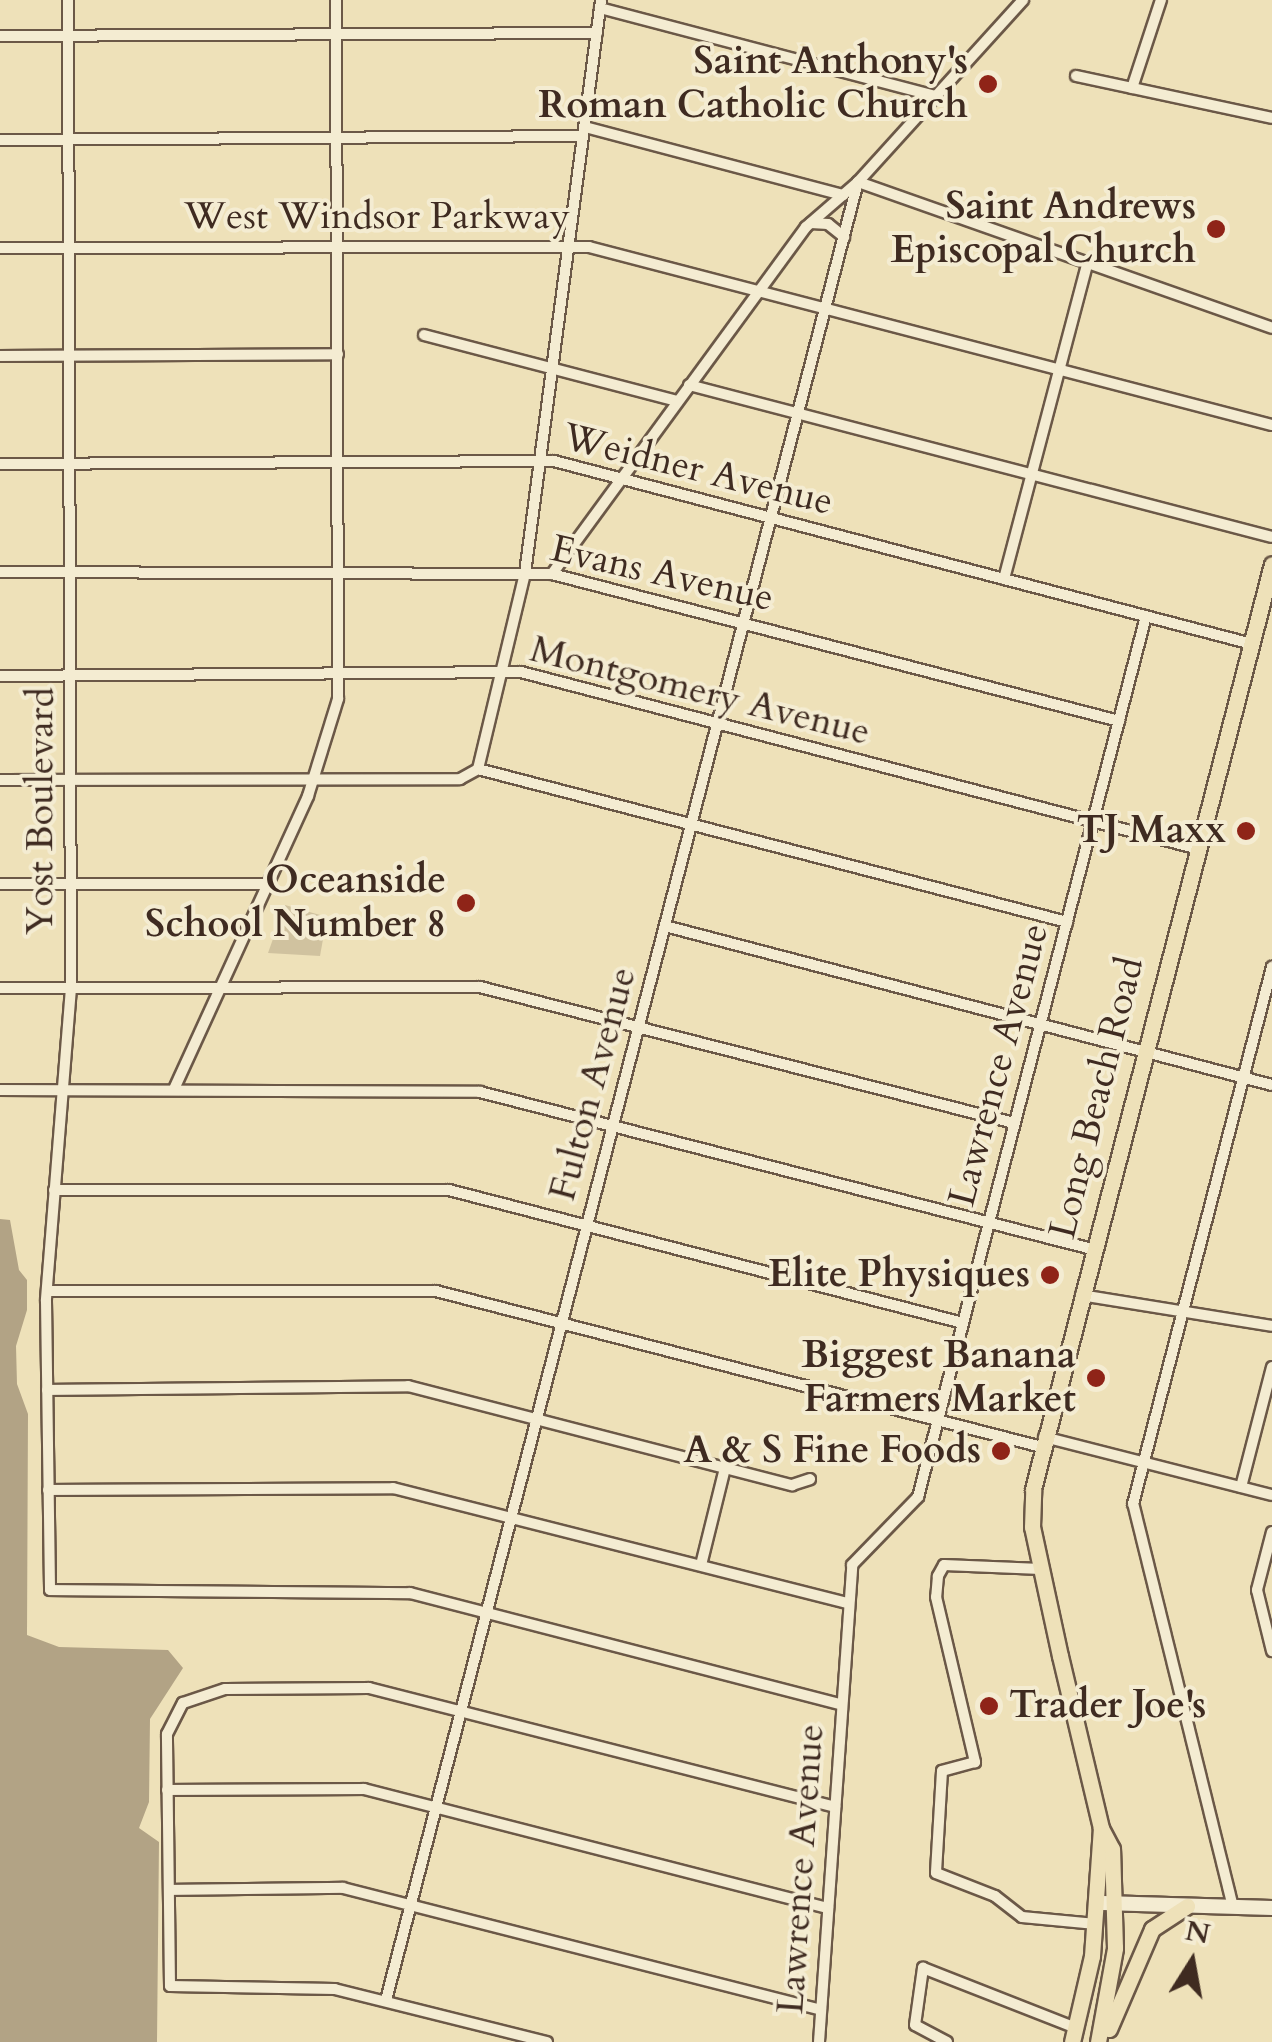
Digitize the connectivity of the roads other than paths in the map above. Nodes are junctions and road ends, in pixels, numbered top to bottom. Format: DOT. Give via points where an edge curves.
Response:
graph roads {
  1 [pos="68,0"];
  2 [pos="336,0"];
  3 [pos="1023,0"];
  4 [pos="1161,0"];
  5 [pos="601,4"];
  6 [pos="597,33"];
  7 [pos="336,34"];
  8 [pos="68,35"];
  9 [pos="0,36"];
  10 [pos="1076,76"];
  11 [pos="1132,88"];
  12 [pos="936,96"];
  13 [pos="1272,118"];
  14 [pos="584,132"];
  15 [pos="337,138"];
  16 [pos="0,140"];
  17 [pos="69,140"];
  18 [pos="858,182"];
  19 [pos="843,195"];
  20 [pos="810,224"];
  21 [pos="844,237"];
  22 [pos="569,245"];
  23 [pos="338,246"];
  24 [pos="0,248"];
  25 [pos="69,248"];
  26 [pos="1087,264"];
  27 [pos="758,291"];
  28 [pos="826,309"];
  29 [pos="1272,328"];
  30 [pos="424,335"];
  31 [pos="338,354"];
  32 [pos="0,356"];
  33 [pos="70,356"];
  34 [pos="552,368"];
  35 [pos="1059,370"];
  36 [pos="689,385"];
  37 [pos="677,401"];
  38 [pos="798,414"];
  39 [pos="1272,425"];
  40 [pos="540,461"];
  41 [pos="338,463"];
  42 [pos="0,464"];
  43 [pos="70,464"];
  44 [pos="1032,474"];
  45 [pos="620,479"];
  46 [pos="772,518"];
  47 [pos="1272,537"];
  48 [pos="1272,564"];
  49 [pos="339,571"];
  50 [pos="0,572"];
  51 [pos="71,572"];
  52 [pos="525,574"];
  53 [pos="552,574"];
  54 [pos="1004,579"];
  55 [pos="1146,616"];
  56 [pos="744,623"];
  57 [pos="1248,643"];
  58 [pos="502,674"];
  59 [pos="339,675"];
  60 [pos="0,676"];
  61 [pos="71,676"];
  62 [pos="1119,721"];
  63 [pos="718,724"];
  64 [pos="478,769"];
  65 [pos="314,779"];
  66 [pos="0,780"];
  67 [pos="71,780"];
  68 [pos="1093,822"];
  69 [pos="691,825"];
  70 [pos="1196,848"];
  71 [pos="0,884"];
  72 [pos="72,884"];
  73 [pos="268,884"];
  74 [pos="1067,922"];
  75 [pos="665,926"];
  76 [pos="1272,967"];
  77 [pos="0,988"];
  78 [pos="71,988"];
  79 [pos="220,988"];
  80 [pos="1041,1022"];
  81 [pos="639,1026"];
  82 [pos="1143,1051"];
  83 [pos="1243,1078"];
  84 [pos="1272,1085"];
  85 [pos="174,1088"];
  86 [pos="0,1090"];
  87 [pos="62,1090"];
  88 [pos="1014,1124"];
  89 [pos="613,1126"];
  90 [pos="54,1190"];
  91 [pos="988,1224"];
  92 [pos="588,1225"];
  93 [pos="1092,1249"];
  94 [pos="48,1291"];
  95 [pos="1080,1295"];
  96 [pos="1183,1312"];
  97 [pos="562,1322"];
  98 [pos="963,1323"];
  99 [pos="1272,1326"];
  100 [pos="1272,1367"];
  101 [pos="47,1390"];
  102 [pos="537,1419"];
  103 [pos="938,1420"];
  104 [pos="1043,1442"];
  105 [pos="1144,1462"];
  106 [pos="725,1468"];
  107 [pos="810,1478"];
  108 [pos="1241,1487"];
  109 [pos="48,1490"];
  110 [pos="1272,1495"];
  111 [pos="512,1516"];
  112 [pos="1272,1532"];
  113 [pos="700,1565"];
  114 [pos="1041,1568"];
  115 [pos="849,1603"];
  116 [pos="487,1613"];
  117 [pos="1272,1651"];
  118 [pos="842,1706"];
  119 [pos="462,1710"];
  120 [pos="168,1790"];
  121 [pos="436,1806"];
  122 [pos="835,1807"];
  123 [pos="1101,1828"];
  124 [pos="169,1890"];
  125 [pos="411,1903"];
  126 [pos="1098,1903"];
  127 [pos="1117,1903"];
  128 [pos="1187,1906"];
  129 [pos="1232,1907"];
  130 [pos="828,1908"];
  131 [pos="1272,1908"];
  132 [pos="1096,1924"];
  133 [pos="386,2000"];
  134 [pos="821,2010"];
  135 [pos="1074,2035"];
  136 [pos="548,2042"];
  137 [pos="819,2042"];
  138 [pos="947,2042"];
  139 [pos="1100,2042"];
  1 -- 8 [label="street, Yost Boulevard"];
  2 -- 7 [label="street"];
  3 -- 12 [label="street"];
  4 -- 11 [label="street"];
  5 -- 6 [label="street"];
  5 -- 12 [label="street"];
  6 -- 7 [label="street"];
  6 -- 14 [label="street"];
  7 -- 8 [label="street"];
  7 -- 15 [label="street"];
  8 -- 9 [label="street"];
  8 -- 17 [label="street, Yost Boulevard"];
  10 -- 11 [label="street"];
  11 -- 13 [label="street"];
  12 -- 18 [label="street"];
  14 -- 15 [label="street"];
  14 -- 19 [label="street"];
  14 -- 22 [label="street"];
  15 -- 17 [label="street"];
  15 -- 23 [label="street"];
  16 -- 17 [label="street"];
  17 -- 25 [label="street, Yost Boulevard"];
  18 -- 19 [label="street"];
  18 -- 21 [label="street, Fulton Avenue"];
  18 -- 26 [label="street"];
  19 -- 20 [label="street"];
  20 -- 21 [label="street" via="828,224"];
  20 -- 27 [label="street"];
  21 -- 28 [label="street, Fulton Avenue"];
  22 -- 23 [label="street, West Windsor Parkway"];
  22 -- 27 [label="street, West Windsor Parkway"];
  22 -- 34 [label="street"];
  23 -- 25 [label="street, West Windsor Parkway"];
  23 -- 31 [label="street"];
  24 -- 25 [label="street, West Windsor Parkway"];
  25 -- 33 [label="street, Yost Boulevard"];
  26 -- 29 [label="street"];
  26 -- 35 [label="street"];
  27 -- 28 [label="street, West Windsor Parkway"];
  27 -- 36 [label="street"];
  28 -- 35 [label="street, West Windsor Parkway"];
  28 -- 38 [label="street, Fulton Avenue"];
  30 -- 34 [label="street"];
  31 -- 33 [label="street"];
  31 -- 41 [label="street"];
  32 -- 33 [label="street"];
  33 -- 43 [label="street, Yost Boulevard"];
  34 -- 37 [label="street"];
  34 -- 40 [label="street"];
  35 -- 39 [label="street, West Windsor Parkway"];
  35 -- 44 [label="street"];
  36 -- 37 [label="street"];
  36 -- 38 [label="street"];
  37 -- 45 [label="street"];
  38 -- 44 [label="street"];
  38 -- 46 [label="street, Fulton Avenue"];
  40 -- 41 [label="street, Weidner Avenue"];
  40 -- 45 [label="street, Weidner Avenue"];
  40 -- 52 [label="street"];
  41 -- 43 [label="street, Weidner Avenue"];
  41 -- 49 [label="street"];
  42 -- 43 [label="street, Weidner Avenue"];
  43 -- 51 [label="street, Yost Boulevard"];
  44 -- 47 [label="street"];
  44 -- 54 [label="street"];
  45 -- 46 [label="street, Weidner Avenue"];
  45 -- 53 [label="street"];
  46 -- 54 [label="street, Weidner Avenue"];
  46 -- 56 [label="street, Fulton Avenue"];
  48 -- 57 [label="main road, Long Beach Road"];
  49 -- 51 [label="street, Evans Avenue"];
  49 -- 52 [label="street, Evans Avenue"];
  49 -- 59 [label="street"];
  50 -- 51 [label="street, Evans Avenue"];
  51 -- 61 [label="street, Yost Boulevard"];
  52 -- 53 [label="street, Evans Avenue"];
  52 -- 58 [label="street"];
  53 -- 56 [label="street, Evans Avenue"];
  54 -- 55 [label="street, Weidner Avenue"];
  55 -- 57 [label="street, Weidner Avenue"];
  55 -- 62 [label="street, Lawrence Avenue"];
  56 -- 62 [label="street, Evans Avenue"];
  56 -- 63 [label="street, Fulton Avenue"];
  57 -- 70 [label="main road, Long Beach Road"];
  58 -- 59 [label="street, Montgomery Avenue"];
  58 -- 63 [label="street, Montgomery Avenue" via="521,672"];
  58 -- 64 [label="street"];
  59 -- 61 [label="street, Montgomery Avenue"];
  59 -- 65 [label="street" via="333,728"];
  60 -- 61 [label="street, Montgomery Avenue"];
  61 -- 67 [label="street, Yost Boulevard"];
  62 -- 68 [label="street, Lawrence Avenue"];
  63 -- 68 [label="street, Montgomery Avenue"];
  63 -- 69 [label="street, Fulton Avenue"];
  64 -- 65 [label="street" via="460,778"];
  64 -- 69 [label="street"];
  65 -- 67 [label="street"];
  65 -- 73 [label="street"];
  66 -- 67 [label="street"];
  67 -- 72 [label="street, Yost Boulevard"];
  68 -- 70 [label="street, Montgomery Avenue"];
  68 -- 74 [label="street, Lawrence Avenue"];
  69 -- 74 [label="street"];
  69 -- 75 [label="street, Fulton Avenue"];
  70 -- 82 [label="main road, Long Beach Road"];
  71 -- 72 [label="street"];
  72 -- 73 [label="street"];
  72 -- 78 [label="street, Yost Boulevard"];
  73 -- 79 [label="street"];
  74 -- 80 [label="street, Lawrence Avenue"];
  75 -- 80 [label="street"];
  75 -- 81 [label="street, Fulton Avenue"];
  76 -- 83 [label="street"];
  77 -- 78 [label="street"];
  78 -- 79 [label="street"];
  78 -- 87 [label="street, Yost Boulevard"];
  79 -- 81 [label="street" via="480,987"];
  79 -- 85 [label="street"];
  80 -- 82 [label="street"];
  80 -- 88 [label="street, Lawrence Avenue"];
  81 -- 88 [label="street"];
  81 -- 89 [label="street, Fulton Avenue"];
  82 -- 83 [label="street"];
  82 -- 93 [label="main road, Long Beach Road"];
  83 -- 84 [label="street"];
  83 -- 96 [label="street"];
  85 -- 87 [label="street"];
  85 -- 89 [label="street" via="458,1089"];
  86 -- 87 [label="street"];
  87 -- 90 [label="street, Yost Boulevard"];
  88 -- 91 [label="street, Lawrence Avenue"];
  89 -- 91 [label="street"];
  89 -- 92 [label="street, Fulton Avenue"];
  90 -- 92 [label="street" via="436,1189"];
  90 -- 94 [label="street, Yost Boulevard"];
  91 -- 93 [label="street"];
  91 -- 98 [label="street, Lawrence Avenue"];
  92 -- 97 [label="street, Fulton Avenue"];
  92 -- 98 [label="street"];
  93 -- 95 [label="main road, Long Beach Road"];
  94 -- 97 [label="street" via="420,1289"];
  94 -- 101 [label="street, Yost Boulevard"];
  95 -- 96 [label="street"];
  95 -- 104 [label="main road, Long Beach Road"];
  96 -- 99 [label="street"];
  96 -- 105 [label="street"];
  97 -- 102 [label="street, Fulton Avenue"];
  97 -- 103 [label="street"];
  98 -- 103 [label="street, Lawrence Avenue"];
  100 -- 108 [label="street"];
  101 -- 102 [label="street" via="408,1386"];
  101 -- 109 [label="street, Yost Boulevard"];
  102 -- 106 [label="street"];
  102 -- 111 [label="street, Fulton Avenue"];
  103 -- 104 [label="street"];
  103 -- 115 [label="street, Lawrence Avenue" via="918,1497 856,1558"];
  104 -- 105 [label="street"];
  104 -- 114 [label="main road, Long Beach Road" via="1032,1511"];
  105 -- 108 [label="street"];
  105 -- 129 [label="street" via="1134,1511"];
  106 -- 107 [label="street" via="792,1485"];
  106 -- 113 [label="street"];
  108 -- 110 [label="street"];
  109 -- 111 [label="street" via="393,1488"];
  109 -- 116 [label="street, Yost Boulevard" via="50,1590 372,1588"];
  111 -- 113 [label="street"];
  111 -- 116 [label="street, Fulton Avenue"];
  112 -- 117 [label="street" via="1258,1590"];
  113 -- 115 [label="street"];
  114 -- 123 [label="main road, Long Beach Road"];
  114 -- 132 [label="street" via="944,1565 938,1576 936,1597 974,1762 942,1771 936,1873 995,1896 1022,1917"];
  115 -- 118 [label="street, Lawrence Avenue"];
  116 -- 118 [label="street"];
  116 -- 119 [label="street, Fulton Avenue"];
  118 -- 122 [label="street, Lawrence Avenue"];
  119 -- 120 [label="street" via="369,1688 225,1689 193,1696 170,1724"];
  119 -- 121 [label="street, Fulton Avenue"];
  119 -- 122 [label="street"];
  120 -- 121 [label="street" via="364,1789"];
  120 -- 124 [label="street"];
  121 -- 125 [label="street, Fulton Avenue"];
  121 -- 130 [label="street"];
  122 -- 130 [label="street, Lawrence Avenue"];
  123 -- 126 [label="main road, Long Beach Road"];
  123 -- 127 [label="main road, Long Beach Road" via="1112,1849"];
  124 -- 125 [label="street" via="343,1888"];
  124 -- 133 [label="street" via="170,1986 335,1989"];
  125 -- 133 [label="street, Fulton Avenue"];
  125 -- 134 [label="street"];
  126 -- 127 [label="main road"];
  126 -- 132 [label="main road, Long Beach Road"];
  127 -- 128 [label="main road"];
  127 -- 139 [label="main road, Long Beach Road"];
  128 -- 129 [label="main road"];
  128 -- 139 [label="main road" via="1162,1918 1147,1938"];
  129 -- 131 [label="main road"];
  130 -- 134 [label="street, Lawrence Avenue"];
  132 -- 135 [label="main road, Long Beach Road"];
  133 -- 136 [label="street"];
  134 -- 137 [label="street, Lawrence Avenue"];
  135 -- 138 [label="street" via="923,1968 915,2025"];
}
